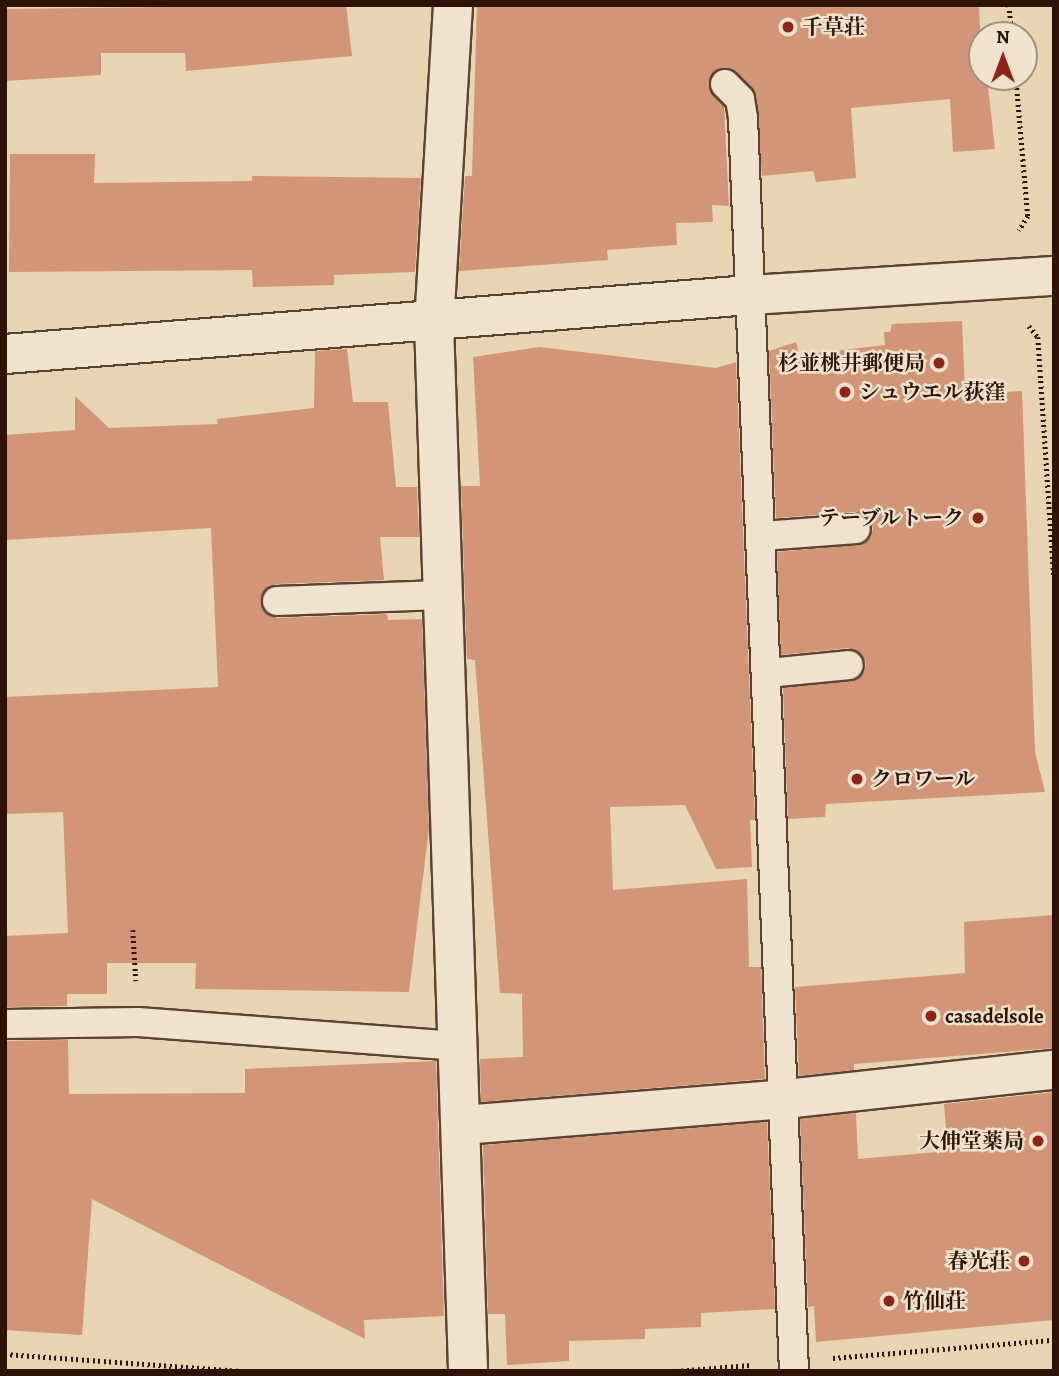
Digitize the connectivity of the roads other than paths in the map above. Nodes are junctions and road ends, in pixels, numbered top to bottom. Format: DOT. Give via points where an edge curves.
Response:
graph roads {
  1 [pos="453,5"];
  2 [pos="725,84"];
  3 [pos="1054,276"];
  4 [pos="750,295"];
  5 [pos="434,322"];
  6 [pos="5,354"];
  7 [pos="856,529"];
  8 [pos="763,536"];
  9 [pos="441,595"];
  10 [pos="277,601"];
  11 [pos="849,665"];
  12 [pos="768,673"];
  13 [pos="5,1024"];
  14 [pos="459,1046"];
  15 [pos="1054,1070"];
  16 [pos="785,1099"];
  17 [pos="463,1125"];
  18 [pos="794,1366"];
  19 [pos="468,1371"];
  1 -- 5 [label="street"];
  2 -- 4 [label="lane" via="740,99 743,118"];
  3 -- 4 [label="street"];
  4 -- 5 [label="street"];
  4 -- 8 [label="lane"];
  5 -- 6 [label="street"];
  5 -- 9 [label="street"];
  7 -- 8 [label="lane"];
  8 -- 12 [label="lane"];
  9 -- 10 [label="lane"];
  9 -- 14 [label="street"];
  11 -- 12 [label="lane"];
  12 -- 16 [label="lane"];
  13 -- 14 [label="lane" via="138,1022"];
  14 -- 17 [label="street"];
  15 -- 16 [label="street"];
  16 -- 17 [label="street"];
  16 -- 18 [label="lane"];
  17 -- 19 [label="street"];
}
